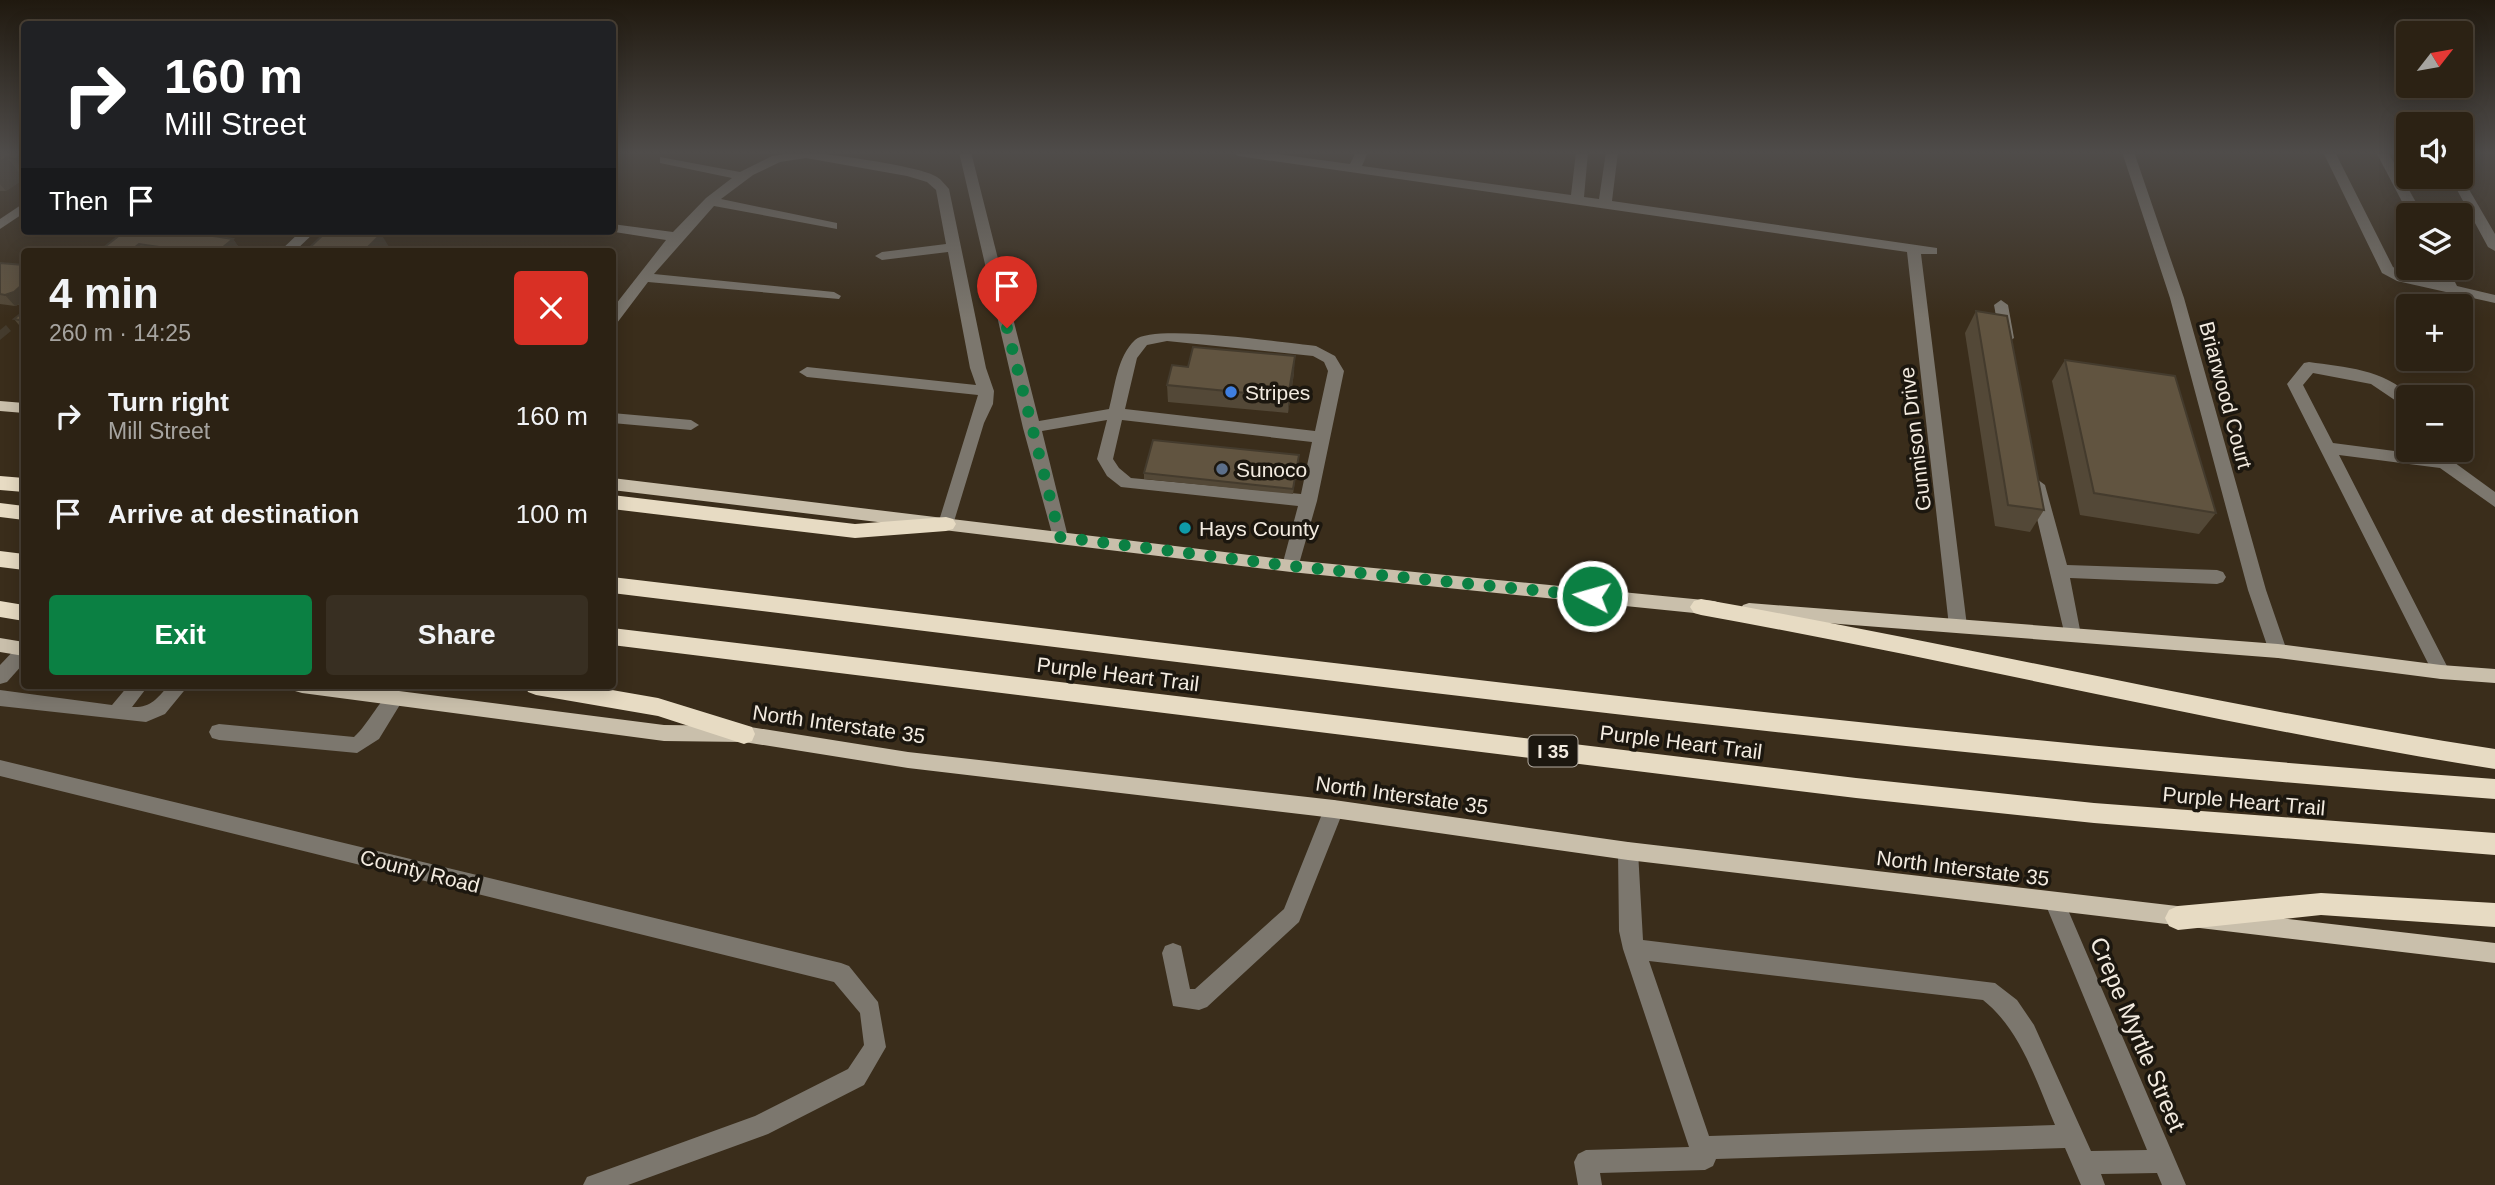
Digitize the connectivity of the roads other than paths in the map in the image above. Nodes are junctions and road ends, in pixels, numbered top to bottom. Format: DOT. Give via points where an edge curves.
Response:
graph roads {
  1 [pos="705,207"];
  2 [pos="741,207"];
  3 [pos="946,207"];
  4 [pos="978,207"];
  5 [pos="1628,207"];
  6 [pos="2147,207"];
  7 [pos="2356,207"];
  8 [pos="2473,207"];
  9 [pos="21,209"];
  10 [pos="0,225"];
  11 [pos="832,226"];
  12 [pos="616,229"];
  13 [pos="305,235"];
  14 [pos="677,237"];
  15 [pos="954,247"];
  16 [pos="2495,247"];
  17 [pos="290,248"];
  18 [pos="1913,248"];
  19 [pos="1932,251"];
  20 [pos="882,256"];
  21 [pos="644,277"];
  22 [pos="2447,280"];
  23 [pos="2451,289"];
  24 [pos="834,296"];
  25 [pos="2495,299"];
  26 [pos="2001,305"];
  27 [pos="616,313"];
  28 [pos="2011,358"];
  29 [pos="807,372"];
  30 [pos="2396,390"];
  31 [pos="986,391"];
  32 [pos="1118,414"];
  33 [pos="616,418"];
  34 [pos="691,425"];
  35 [pos="1031,429"];
  36 [pos="1320,437"];
  37 [pos="2327,448"];
  38 [pos="2396,453"];
  39 [pos="2449,462"];
  40 [pos="2033,464"];
  41 [pos="0,483"];
  42 [pos="616,484"];
  43 [pos="21,485"];
  44 [pos="1309,501"];
  45 [pos="2495,501"];
  46 [pos="616,502"];
  47 [pos="0,510"];
  48 [pos="21,513"];
  49 [pos="946,524"];
  50 [pos="1060,537"];
  51 [pos="0,559"];
  52 [pos="21,562"];
  53 [pos="1290,566"];
  54 [pos="2060,571"];
  55 [pos="2217,577"];
  56 [pos="616,585"];
  57 [pos="1701,607"];
  58 [pos="0,610"];
  59 [pos="21,613"];
  60 [pos="1958,626"];
  61 [pos="2072,635"];
  62 [pos="616,636"];
  63 [pos="0,645"];
  64 [pos="21,649"];
  65 [pos="2278,651"];
  66 [pos="21,653"];
  67 [pos="2441,672"];
  68 [pos="2495,676"];
  69 [pos="0,677"];
  70 [pos="136,689"];
  71 [pos="176,689"];
  72 [pos="325,689"];
  73 [pos="554,689"];
  74 [pos="0,698"];
  75 [pos="394,698"];
  76 [pos="116,713"];
  77 [pos="219,732"];
  78 [pos="744,734"];
  79 [pos="2495,758"];
  80 [pos="0,768"];
  81 [pos="2495,789"];
  82 [pos="1334,809"];
  83 [pos="2495,844"];
  84 [pos="1628,851"];
  85 [pos="2055,903"];
  86 [pos="2495,915"];
  87 [pos="2179,918"];
  88 [pos="1634,949"];
  89 [pos="1172,953"];
  90 [pos="2495,953"];
  91 [pos="2072,1136"];
  92 [pos="1702,1148"];
  93 [pos="2162,1161"];
  94 [pos="2088,1174"];
  95 [pos="595,1185"];
  96 [pos="1590,1185"];
  97 [pos="2174,1185"];
  1 -- 14 [label="street"];
  2 -- 11 [label="street"];
  3 -- 15 [label="street"];
  4 -- 35 [label="street"];
  5 -- 18 [label="street"];
  6 -- 65 [label="street, Briarwood Court"];
  7 -- 23 [label="street" via="2387,270"];
  8 -- 16 [label="street"];
  9 -- 10 [label="street"];
  12 -- 14 [label="street"];
  13 -- 17 [label="street"];
  14 -- 21 [label="street"];
  15 -- 20 [label="street"];
  15 -- 31 [label="street"];
  18 -- 19 [label="street"];
  18 -- 60 [label="street, Gunnison Drive"];
  21 -- 24 [label="street"];
  21 -- 27 [label="street"];
  22 -- 23 [label="street"];
  23 -- 25 [label="street"];
  26 -- 28 [label="street"];
  29 -- 31 [label="street"];
  30 -- 37 [label="street" via="2372,378 2309,368 2295,384"];
  31 -- 49 [label="street"];
  32 -- 35 [label="street"];
  32 -- 36 [label="street"];
  32 -- 36 [label="street" via="1130,357 1142,341 1167,336 1316,351 1330,359 1336,371"];
  32 -- 44 [label="street" via="1105,459 1112,472 1127,483"];
  33 -- 34 [label="street"];
  35 -- 50 [label="street"];
  36 -- 44 [label="street"];
  37 -- 38 [label="street"];
  37 -- 67 [label="street"];
  39 -- 45 [label="street"];
  40 -- 54 [label="street"];
  41 -- 43 [label="highway"];
  42 -- 49 [label="main road"];
  44 -- 53 [label="street"];
  46 -- 49 [label="highway" via="855,531"];
  47 -- 48 [label="highway"];
  49 -- 50 [label="main road"];
  50 -- 53 [label="main road"];
  51 -- 52 [label="highway"];
  53 -- 57 [label="main road"];
  54 -- 55 [label="street"];
  54 -- 61 [label="street"];
  56 -- 81 [label="highway, Purple Heart Trail" via="1872,734 2245,771"];
  57 -- 60 [label="main road"];
  57 -- 79 [label="highway" via="1944,652 2188,705"];
  58 -- 59 [label="highway"];
  60 -- 61 [label="main road"];
  61 -- 65 [label="main road"];
  62 -- 83 [label="highway, Purple Heart Trail / I 35" via="1856,788 2094,813"];
  63 -- 64 [label="main road"];
  65 -- 67 [label="main road"];
  66 -- 69 [label="street"];
  67 -- 68 [label="main road"];
  70 -- 76 [label="street"];
  71 -- 76 [label="street" via="146,717"];
  72 -- 75 [label="main road, North Interstate 35"];
  73 -- 78 [label="highway" via="659,706"];
  74 -- 76 [label="street"];
  75 -- 77 [label="street" via="372,733 357,745"];
  75 -- 78 [label="main road, North Interstate 35" via="664,733"];
  78 -- 82 [label="main road, North Interstate 35" via="908,760"];
  80 -- 95 [label="street, County Road" via="841,973 870,1009 875,1046 856,1077 760,1126"];
  82 -- 84 [label="main road, North Interstate 35"];
  82 -- 89 [label="street" via="1292,915 1199,1000 1181,999"];
  84 -- 85 [label="main road, North Interstate 35"];
  84 -- 88 [label="street"];
  85 -- 87 [label="main road, North Interstate 35"];
  85 -- 93 [label="street, Crepe Myrtle Street"];
  86 -- 87 [label="highway" via="2321,904"];
  87 -- 90 [label="main road, North Interstate 35"];
  88 -- 91 [label="street" via="1987,990 2009,1007 2026,1033"];
  88 -- 92 [label="street"];
  91 -- 92 [label="street"];
  91 -- 94 [label="street"];
  92 -- 96 [label="street" via="1705,1158 1586,1162"];
  93 -- 94 [label="street"];
  93 -- 97 [label="street, Crepe Myrtle Street"];
}
